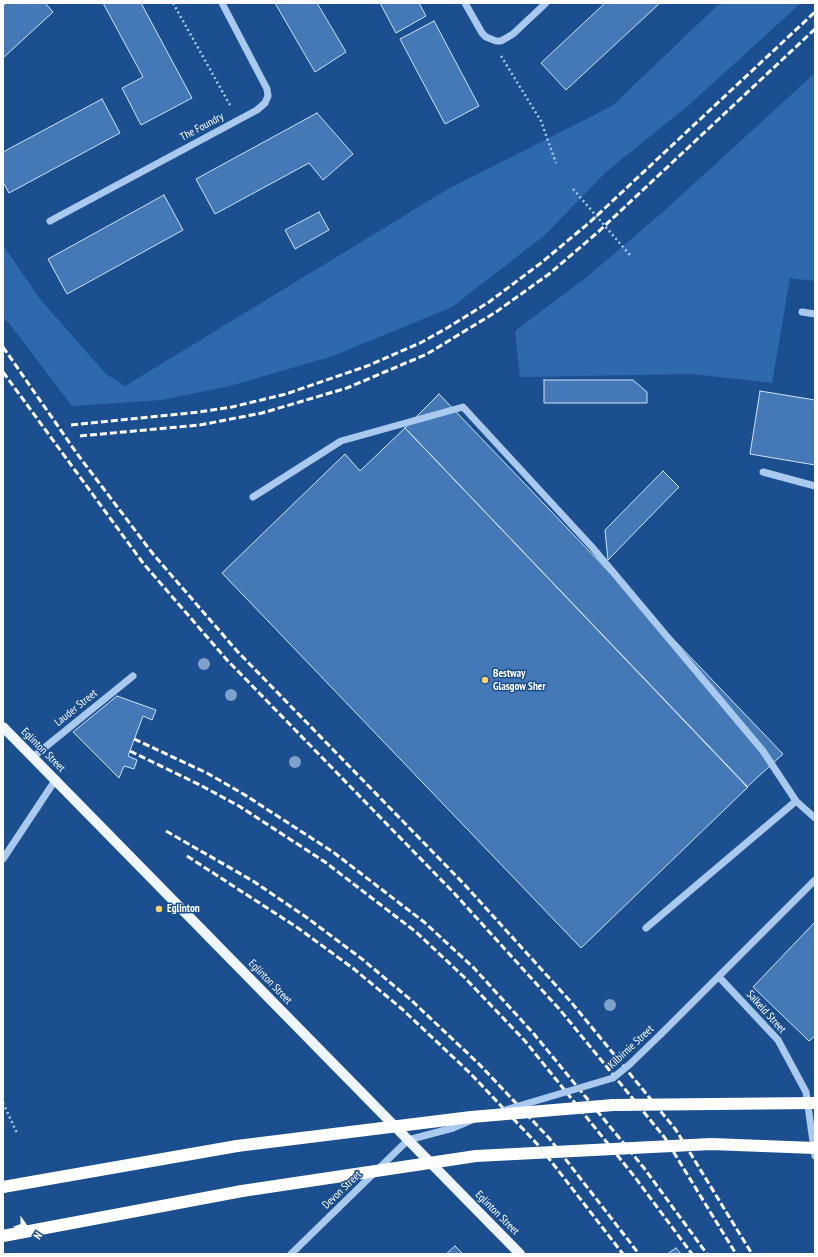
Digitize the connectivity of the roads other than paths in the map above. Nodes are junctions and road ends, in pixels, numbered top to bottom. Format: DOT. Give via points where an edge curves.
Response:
graph roads {
  1 [pos="222,3"];
  2 [pos="465,3"];
  3 [pos="546,3"];
  4 [pos="50,221"];
  5 [pos="802,312"];
  6 [pos="815,314"];
  7 [pos="764,472"];
  8 [pos="815,486"];
  9 [pos="253,497"];
  10 [pos="133,676"];
  11 [pos="3,727"];
  12 [pos="33,757"];
  13 [pos="56,779"];
  14 [pos="796,801"];
  15 [pos="815,818"];
  16 [pos="3,859"];
  17 [pos="815,880"];
  18 [pos="646,928"];
  19 [pos="719,977"];
  20 [pos="815,1103"];
  21 [pos="408,1140"];
  22 [pos="815,1148"];
  23 [pos="815,1156"];
  24 [pos="3,1187"];
  25 [pos="3,1236"];
  26 [pos="291,1254"];
  27 [pos="520,1254"];
  1 -- 4 [label="street, The Foundry" via="266,85 267,100 262,106 238,120"];
  2 -- 3 [label="street" via="482,33 496,41 513,34"];
  5 -- 6 [label="street"];
  7 -- 8 [label="street"];
  9 -- 14 [label="street" via="341,442 462,407 592,547 763,751"];
  10 -- 12 [label="street, Lauder Street"];
  11 -- 12 [label="main road, Eglinton Street"];
  12 -- 13 [label="main road, Eglinton Street"];
  13 -- 16 [label="street"];
  13 -- 21 [label="main road, Eglinton Street"];
  14 -- 15 [label="street"];
  14 -- 18 [label="street"];
  17 -- 19 [label="street, Kilbirnie Street"];
  19 -- 21 [label="street, Kilbirnie Street, bridge" via="613,1078"];
  19 -- 23 [label="street, Salkeld Street" via="778,1040 806,1092"];
  20 -- 24 [label="highway, bridge" via="613,1105 471,1117 236,1146"];
  21 -- 26 [label="street, Devon Street"];
  21 -- 27 [label="main road, Eglinton Street"];
  22 -- 25 [label="highway, bridge" via="711,1144 476,1156 242,1191"];
}
